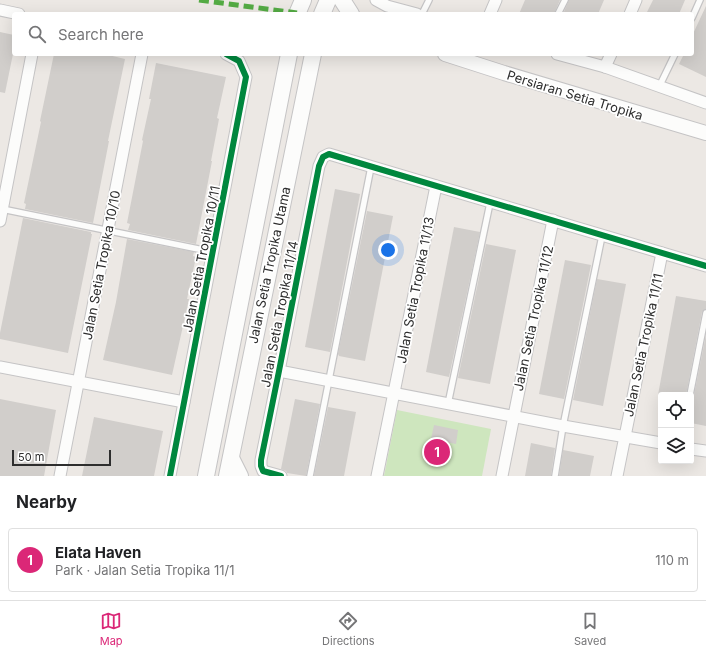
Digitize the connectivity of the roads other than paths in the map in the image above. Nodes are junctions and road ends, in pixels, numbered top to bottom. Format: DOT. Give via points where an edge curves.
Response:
graph roads {
  1 [pos="303,0"];
  2 [pos="328,0"];
  3 [pos="342,0"];
  4 [pos="376,0"];
  5 [pos="429,0"];
  6 [pos="496,0"];
  7 [pos="565,0"];
  8 [pos="636,0"];
  9 [pos="700,0"];
  10 [pos="0,10"];
  11 [pos="12,12"];
  12 [pos="299,12"];
  13 [pos="323,12"];
  14 [pos="350,12"];
  15 [pos="410,12"];
  16 [pos="423,12"];
  17 [pos="491,12"];
  18 [pos="559,12"];
  19 [pos="631,12"];
  20 [pos="694,14"];
  21 [pos="32,56"];
  22 [pos="142,56"];
  23 [pos="230,56"];
  24 [pos="289,56"];
  25 [pos="313,56"];
  26 [pos="451,56"];
  27 [pos="564,56"];
  28 [pos="610,56"];
  29 [pos="674,56"];
  30 [pos="605,67"];
  31 [pos="660,87"];
  32 [pos="706,103"];
  33 [pos="706,133"];
  34 [pos="372,167"];
  35 [pos="436,186"];
  36 [pos="490,203"];
  37 [pos="1,209"];
  38 [pos="553,220"];
  39 [pos="0,221"];
  40 [pos="108,230"];
  41 [pos="602,236"];
  42 [pos="213,252"];
  43 [pos="662,253"];
  44 [pos="706,266"];
  45 [pos="706,313"];
  46 [pos="0,367"];
  47 [pos="280,371"];
  48 [pos="328,381"];
  49 [pos="79,382"];
  50 [pos="691,392"];
  51 [pos="394,394"];
  52 [pos="184,402"];
  53 [pos="448,404"];
  54 [pos="513,416"];
  55 [pos="563,426"];
  56 [pos="624,438"];
  57 [pos="658,444"];
  58 [pos="694,449"];
  59 [pos="706,451"];
  60 [pos="230,458"];
  61 [pos="60,476"];
  62 [pos="170,476"];
  63 [pos="206,476"];
  64 [pos="227,476"];
  65 [pos="240,476"];
  66 [pos="281,476"];
  67 [pos="310,476"];
  68 [pos="377,476"];
  69 [pos="502,476"];
  70 [pos="555,476"];
  71 [pos="616,476"];
  1 -- 12 [label="main road"];
  2 -- 13 [label="main road"];
  3 -- 14 [label="main road"];
  4 -- 15 [label="street"];
  5 -- 16 [label="lane"];
  6 -- 17 [label="street"];
  7 -- 18 [label="lane"];
  8 -- 19 [label="street"];
  9 -- 20 [label="lane"];
  10 -- 11 [label="street"];
  21 -- 37 [label="street"];
  22 -- 40 [label="street, Jalan Setia Tropika 10/10"];
  23 -- 42 [label="street, Jalan Setia Tropika 10/11" via="239,61 246,77"];
  24 -- 63 [label="main road, Jalan Setia Tropika Utama"];
  25 -- 60 [label="main road, Jalan Setia Tropika Utama"];
  26 -- 33 [label="street, Persiaran Setia Tropika"];
  27 -- 30 [label="street"];
  28 -- 30 [label="street"];
  29 -- 31 [label="lane"];
  30 -- 31 [label="street"];
  31 -- 32 [label="street"];
  34 -- 35 [label="street"];
  34 -- 47 [label="street, Jalan Setia Tropika 11/14" via="329,154 323,157 319,166"];
  34 -- 48 [label="lane"];
  35 -- 36 [label="street"];
  35 -- 51 [label="street, Jalan Setia Tropika 11/13"];
  36 -- 38 [label="street"];
  36 -- 53 [label="lane"];
  37 -- 39 [label="street"];
  37 -- 40 [label="lane"];
  38 -- 41 [label="street"];
  38 -- 54 [label="street, Jalan Setia Tropika 11/12"];
  40 -- 42 [label="lane"];
  40 -- 49 [label="street, Jalan Setia Tropika 10/10"];
  41 -- 43 [label="street"];
  41 -- 55 [label="lane"];
  42 -- 52 [label="street, Jalan Setia Tropika 10/11"];
  43 -- 44 [label="street"];
  43 -- 56 [label="street, Jalan Setia Tropika 11/11"];
  45 -- 50 [label="lane"];
  46 -- 49 [label="street"];
  47 -- 48 [label="street"];
  47 -- 66 [label="street, Jalan Setia Tropika 11/14" via="261,466 263,471"];
  48 -- 51 [label="street"];
  48 -- 67 [label="lane"];
  49 -- 52 [label="street"];
  49 -- 61 [label="street, Jalan Setia Tropika 10/10"];
  51 -- 53 [label="street"];
  51 -- 68 [label="street, Jalan Setia Tropika 11/13"];
  52 -- 62 [label="street, Jalan Setia Tropika 10/11"];
  53 -- 54 [label="street"];
  54 -- 55 [label="street"];
  54 -- 69 [label="street, Jalan Setia Tropika 11/12"];
  55 -- 56 [label="street"];
  55 -- 70 [label="lane"];
  56 -- 57 [label="street"];
  56 -- 71 [label="street, Jalan Setia Tropika 11/11"];
  58 -- 59 [label="street"];
  60 -- 64 [label="main road, Jalan Setia Tropika Utama"];
  60 -- 65 [label="main road"];
}
